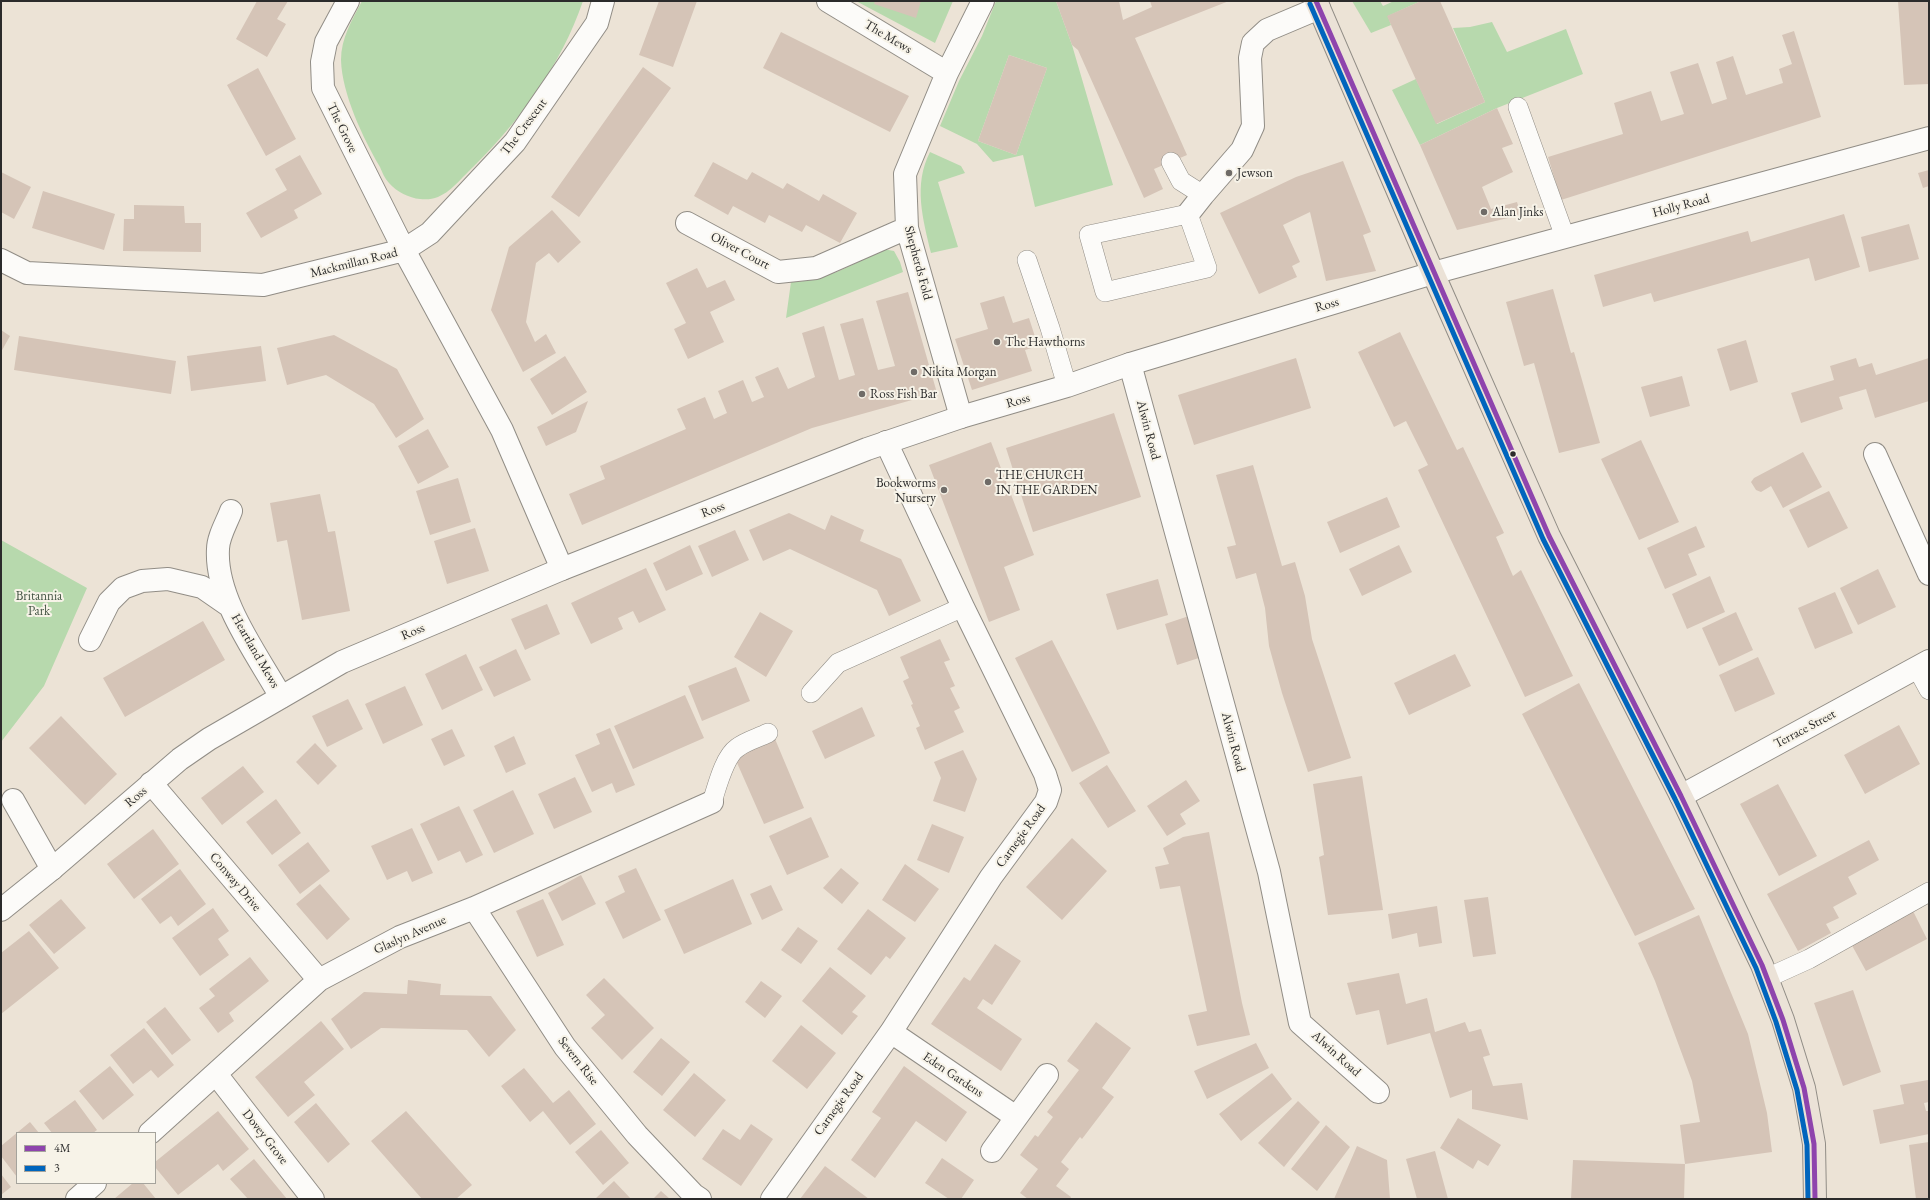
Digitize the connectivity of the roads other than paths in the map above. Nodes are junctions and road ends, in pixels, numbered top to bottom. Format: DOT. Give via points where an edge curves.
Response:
graph roads {
  1 [pos="348,1"];
  2 [pos="603,1"];
  3 [pos="828,1"];
  4 [pos="983,1"];
  5 [pos="1317,5"];
  6 [pos="947,73"];
  7 [pos="1518,107"];
  8 [pos="1929,138"];
  9 [pos="1171,162"];
  10 [pos="1203,195"];
  11 [pos="1188,214"];
  12 [pos="687,223"];
  13 [pos="907,228"];
  14 [pos="1565,237"];
  15 [pos="404,250"];
  16 [pos="1,260"];
  17 [pos="1027,260"];
  18 [pos="1433,273"];
  19 [pos="1130,364"];
  20 [pos="1066,386"];
  21 [pos="961,417"];
  22 [pos="886,442"];
  23 [pos="1875,454"];
  24 [pos="231,512"];
  25 [pos="562,569"];
  26 [pos="1929,574"];
  27 [pos="228,604"];
  28 [pos="963,607"];
  29 [pos="90,640"];
  30 [pos="1923,665"];
  31 [pos="1929,690"];
  32 [pos="811,693"];
  33 [pos="281,696"];
  34 [pos="768,733"];
  35 [pos="151,784"];
  36 [pos="1681,796"];
  37 [pos="13,800"];
  38 [pos="712,802"];
  39 [pos="52,869"];
  40 [pos="1929,892"];
  41 [pos="474,908"];
  42 [pos="1,910"];
  43 [pos="1767,978"];
  44 [pos="319,980"];
  45 [pos="890,1032"];
  46 [pos="216,1074"];
  47 [pos="1047,1074"];
  48 [pos="1378,1092"];
  49 [pos="1016,1117"];
  50 [pos="151,1132"];
  51 [pos="992,1151"];
  52 [pos="94,1184"];
  53 [pos="77,1199"];
  54 [pos="314,1199"];
  55 [pos="700,1199"];
  56 [pos="772,1199"];
  57 [pos="1815,1199"];
  1 -- 15 [label="street, The Grove" via="326,42 322,62 323,88"];
  2 -- 15 [label="street, The Crescent" via="598,24 515,142 430,233"];
  3 -- 6 [label="street, The Mews"];
  4 -- 6 [label="street, Shepherds Fold"];
  5 -- 10 [label="street" via="1267,30 1253,43 1250,58 1253,126 1242,150"];
  5 -- 18 [label="main road"];
  6 -- 13 [label="street, Shepherds Fold" via="906,174"];
  7 -- 14 [label="lane"];
  8 -- 14 [label="street, Holly Road"];
  9 -- 10 [label="lane" via="1181,181"];
  10 -- 11 [label="street"];
  11 -- 11 [label="lane" via="1207,268 1105,292 1089,235"];
  12 -- 13 [label="street, Oliver Court" via="778,272 816,268"];
  13 -- 21 [label="street, Shepherds Fold"];
  14 -- 18 [label="street, Holly Road"];
  15 -- 16 [label="street, Mackmillan Road" via="263,285 27,273"];
  15 -- 25 [label="street, Mackmillan Road" via="502,430"];
  17 -- 20 [label="lane"];
  18 -- 19 [label="street, Ross"];
  18 -- 36 [label="main road" via="1549,536"];
  19 -- 20 [label="street, Ross"];
  19 -- 48 [label="street, Alwin Road" via="1269,872 1300,1023"];
  20 -- 21 [label="street, Ross"];
  21 -- 22 [label="street, Ross"];
  22 -- 25 [label="street, Ross"];
  22 -- 28 [label="street, Carnegie Road"];
  23 -- 26 [label="street"];
  24 -- 27 [label="street, Heartland Mews" via="217,548 220,580"];
  25 -- 33 [label="street, Ross" via="342,662"];
  27 -- 29 [label="street, Heartland Mews" via="202,586 168,579 142,582 123,588 109,602"];
  27 -- 33 [label="street, Heartland Mews"];
  28 -- 32 [label="lane" via="838,663"];
  28 -- 45 [label="street, Carnegie Road" via="1045,774 1050,790 1046,802 991,877"];
  30 -- 31 [label="lane"];
  30 -- 36 [label="street, Terrace Street"];
  33 -- 35 [label="street, Ross" via="209,739"];
  34 -- 38 [label="lane" via="732,752"];
  35 -- 39 [label="street, Ross"];
  35 -- 44 [label="street, Conway Drive"];
  36 -- 43 [label="main road"];
  37 -- 39 [label="street"];
  38 -- 41 [label="street, Glaslyn Avenue"];
  39 -- 42 [label="street, Ross"];
  40 -- 43 [label="lane" via="1809,959"];
  41 -- 44 [label="street, Glaslyn Avenue" via="400,937"];
  41 -- 55 [label="street, Severn Rise" via="565,1047 637,1135"];
  43 -- 57 [label="main road" via="1804,1088 1814,1144"];
  44 -- 46 [label="street, Glaslyn Avenue"];
  45 -- 49 [label="street, Eden Gardens"];
  45 -- 56 [label="street, Carnegie Road"];
  46 -- 50 [label="street, Glaslyn Avenue"];
  46 -- 54 [label="street, Dovey Grove"];
  47 -- 49 [label="street"];
  49 -- 51 [label="street"];
  52 -- 53 [label="street"];
}
